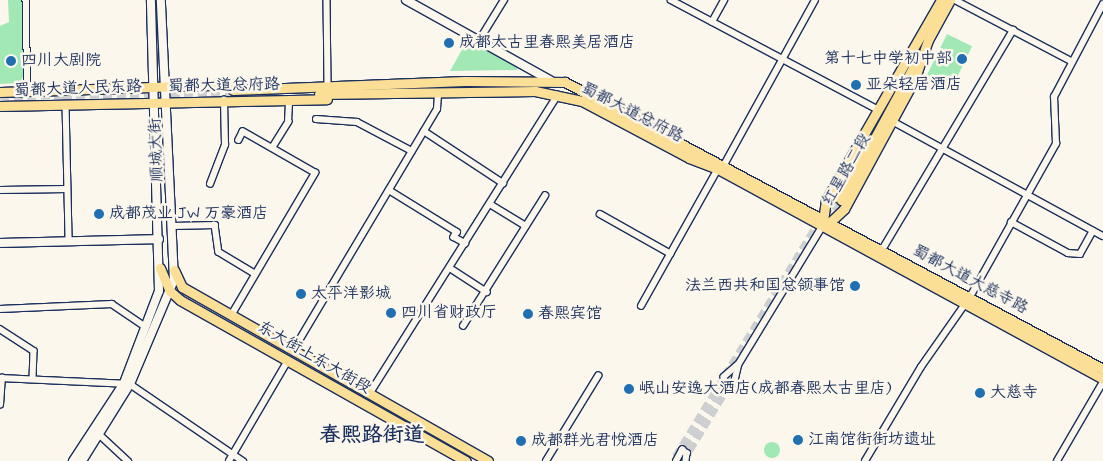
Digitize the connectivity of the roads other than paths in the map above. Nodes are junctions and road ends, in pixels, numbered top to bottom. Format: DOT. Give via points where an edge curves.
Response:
graph roads {
  1 [pos="26,0"];
  2 [pos="151,0"];
  3 [pos="161,0"];
  4 [pos="328,0"];
  5 [pos="406,0"];
  6 [pos="504,0"];
  7 [pos="671,0"];
  8 [pos="724,0"];
  9 [pos="941,0"];
  10 [pos="950,0"];
  11 [pos="955,0"];
  12 [pos="813,1"];
  13 [pos="1103,4"];
  14 [pos="712,22"];
  15 [pos="1013,30"];
  16 [pos="480,39"];
  17 [pos="924,40"];
  18 [pos="784,60"];
  19 [pos="1070,61"];
  20 [pos="550,80"];
  21 [pos="328,82"];
  22 [pos="382,83"];
  23 [pos="156,88"];
  24 [pos="168,88"];
  25 [pos="0,92"];
  26 [pos="28,92"];
  27 [pos="438,93"];
  28 [pos="231,94"];
  29 [pos="381,94"];
  30 [pos="558,94"];
  31 [pos="289,100"];
  32 [pos="169,101"];
  33 [pos="156,102"];
  34 [pos="66,104"];
  35 [pos="0,106"];
  36 [pos="877,109"];
  37 [pos="316,119"];
  38 [pos="892,121"];
  39 [pos="424,131"];
  40 [pos="239,140"];
  41 [pos="272,148"];
  42 [pos="944,150"];
  43 [pos="412,152"];
  44 [pos="721,167"];
  45 [pos="504,183"];
  46 [pos="210,184"];
  47 [pos="67,189"];
  48 [pos="0,190"];
  49 [pos="389,190"];
  50 [pos="1028,194"];
  51 [pos="545,196"];
  52 [pos="838,199"];
  53 [pos="490,204"];
  54 [pos="600,214"];
  55 [pos="826,222"];
  56 [pos="1011,222"];
  57 [pos="173,226"];
  58 [pos="526,226"];
  59 [pos="1093,231"];
  60 [pos="1103,236"];
  61 [pos="159,239"];
  62 [pos="69,241"];
  63 [pos="0,243"];
  64 [pos="465,243"];
  65 [pos="882,250"];
  66 [pos="670,254"];
  67 [pos="160,268"];
  68 [pos="450,268"];
  69 [pos="174,270"];
  70 [pos="254,273"];
  71 [pos="170,291"];
  72 [pos="487,292"];
  73 [pos="967,299"];
  74 [pos="208,301"];
  75 [pos="641,306"];
  76 [pos="0,309"];
  77 [pos="202,311"];
  78 [pos="232,314"];
  79 [pos="463,326"];
  80 [pos="146,327"];
  81 [pos="0,329"];
  82 [pos="294,349"];
  83 [pos="287,362"];
  84 [pos="738,365"];
  85 [pos="1103,369"];
  86 [pos="598,376"];
  87 [pos="1,378"];
  88 [pos="33,378"];
  89 [pos="1103,380"];
  90 [pos="127,383"];
  91 [pos="370,394"];
  92 [pos="0,405"];
  93 [pos="99,434"];
  94 [pos="233,454"];
  95 [pos="73,461"];
  96 [pos="82,461"];
  97 [pos="128,461"];
  98 [pos="229,461"];
  99 [pos="243,461"];
  100 [pos="466,461"];
  101 [pos="488,461"];
  102 [pos="546,461"];
  103 [pos="676,461"];
  104 [pos="686,461"];
  105 [pos="865,461"];
  106 [pos="1057,461"];
  1 -- 26 [label="street"];
  2 -- 23 [label="main road, 顺城大街"];
  3 -- 24 [label="main road, 顺城大街"];
  4 -- 21 [label="street"];
  5 -- 16 [label="main road"];
  6 -- 16 [label="street"];
  7 -- 14 [label="street"];
  8 -- 14 [label="street"];
  9 -- 17 [label="main road, 红星路二段"];
  10 -- 17 [label="main road, 红星路二段"];
  11 -- 15 [label="street"];
  12 -- 18 [label="street"];
  13 -- 19 [label="street"];
  14 -- 18 [label="street"];
  15 -- 19 [label="street"];
  15 -- 42 [label="street"];
  16 -- 20 [label="main road"];
  17 -- 36 [label="main road, 红星路二段"];
  17 -- 38 [label="main road, 红星路二段" via="915,78"];
  17 -- 52 [label="main road"];
  18 -- 36 [label="street"];
  18 -- 44 [label="street"];
  19 -- 50 [label="street" via="1054,97 1056,144"];
  20 -- 22 [label="main road, 蜀都大道总府路"];
  20 -- 44 [label="main road, 蜀都大道总府路" via="582,89"];
  21 -- 22 [label="main road, 蜀都大道总府路"];
  21 -- 28 [label="main road, 蜀都大道总府路"];
  22 -- 28 [label="main road, 蜀都大道总府路"];
  23 -- 24 [label="main road, 蜀都大道人民东路"];
  23 -- 26 [label="main road, 蜀都大道人民东路"];
  23 -- 33 [label="main road, 顺城大街"];
  24 -- 28 [label="main road, 蜀都大道总府路"];
  24 -- 32 [label="main road, 顺城大街"];
  25 -- 26 [label="main road, 蜀都大道人民东路"];
  27 -- 29 [label="main road, 蜀都大道总府路"];
  27 -- 30 [label="main road, 蜀都大道总府路"];
  27 -- 39 [label="street" via="437,109"];
  28 -- 29 [label="main road, 蜀都大道总府路"];
  28 -- 31 [label="main road, 蜀都大道总府路"];
  28 -- 32 [label="main road, 蜀都大道总府路"];
  28 -- 46 [label="street" via="225,145"];
  29 -- 31 [label="main road, 蜀都大道总府路"];
  30 -- 44 [label="main road, 蜀都大道总府路" via="582,101 689,158"];
  30 -- 45 [label="street"];
  31 -- 41 [label="street" via="288,122"];
  32 -- 33 [label="main road, 蜀都大道总府路"];
  32 -- 57 [label="main road, 顺城大街"];
  33 -- 34 [label="main road, 蜀都大道人民东路"];
  33 -- 61 [label="main road, 顺城大街"];
  34 -- 35 [label="main road, 蜀都大道人民东路"];
  34 -- 47 [label="street"];
  36 -- 55 [label="main road, 红星路二段" via="826,200"];
  37 -- 43 [label="street" via="357,122"];
  38 -- 42 [label="street"];
  38 -- 55 [label="main road, 红星路二段"];
  39 -- 43 [label="street"];
  39 -- 45 [label="street"];
  40 -- 41 [label="street" via="243,132"];
  41 -- 70 [label="street" via="315,173"];
  42 -- 50 [label="street"];
  42 -- 65 [label="street" via="924,174"];
  43 -- 49 [label="street"];
  44 -- 55 [label="main road, 蜀都大道总府路"];
  44 -- 66 [label="street"];
  45 -- 53 [label="street"];
  47 -- 48 [label="street"];
  47 -- 62 [label="street"];
  49 -- 64 [label="street" via="457,232 454,237"];
  49 -- 82 [label="street"];
  50 -- 56 [label="street"];
  50 -- 59 [label="street"];
  51 -- 58 [label="street"];
  53 -- 58 [label="street"];
  53 -- 64 [label="street"];
  54 -- 66 [label="street"];
  55 -- 65 [label="main road, 蜀都大道大慈寺路"];
  55 -- 73 [label="main road, 蜀都大道大慈寺路"];
  55 -- 84 [label="street"];
  56 -- 59 [label="street" via="1068,253 1080,254"];
  56 -- 73 [label="street"];
  57 -- 69 [label="main road, 顺城大街"];
  57 -- 70 [label="street" via="215,225 219,252"];
  58 -- 72 [label="street"];
  59 -- 60 [label="street"];
  61 -- 62 [label="main road"];
  61 -- 67 [label="main road, 顺城大街"];
  62 -- 63 [label="main road"];
  64 -- 68 [label="street"];
  65 -- 73 [label="main road, 蜀都大道大慈寺路"];
  66 -- 75 [label="street"];
  67 -- 71 [label="main road"];
  67 -- 80 [label="main road, 顺城大街" via="159,291"];
  68 -- 72 [label="street"];
  68 -- 91 [label="street"];
  69 -- 71 [label="main road, 顺城大街"];
  69 -- 74 [label="main road, 东大街上东大街段" via="182,286"];
  70 -- 78 [label="street"];
  71 -- 77 [label="main road, 东大街上东大街段"];
  71 -- 90 [label="main road, 顺城大街"];
  72 -- 79 [label="street"];
  73 -- 85 [label="main road, 蜀都大道大慈寺路"];
  73 -- 89 [label="main road, 蜀都大道大慈寺路"];
  73 -- 105 [label="street"];
  74 -- 77 [label="main road" via="203,302"];
  74 -- 78 [label="main road, 东大街上东大街段"];
  76 -- 80 [label="street" via="112,304"];
  77 -- 83 [label="main road, 东大街上东大街段"];
  78 -- 82 [label="main road, 东大街上东大街段"];
  80 -- 90 [label="main road, 顺城大街"];
  81 -- 88 [label="street" via="34,351"];
  82 -- 91 [label="main road, 东大街上东大街段"];
  83 -- 94 [label="street"];
  83 -- 100 [label="main road, 东大街上东大街段"];
  86 -- 102 [label="street"];
  87 -- 88 [label="street"];
  87 -- 92 [label="street"];
  88 -- 90 [label="street"];
  89 -- 106 [label="street"];
  90 -- 93 [label="main road"];
  90 -- 94 [label="street"];
  90 -- 95 [label="main road"];
  91 -- 101 [label="main road, 东大街上东大街段"];
  93 -- 96 [label="main road"];
  93 -- 97 [label="street"];
  94 -- 98 [label="street"];
  94 -- 99 [label="street"];
  103 -- 104 [label="street" via="682,450 687,453"];
}
